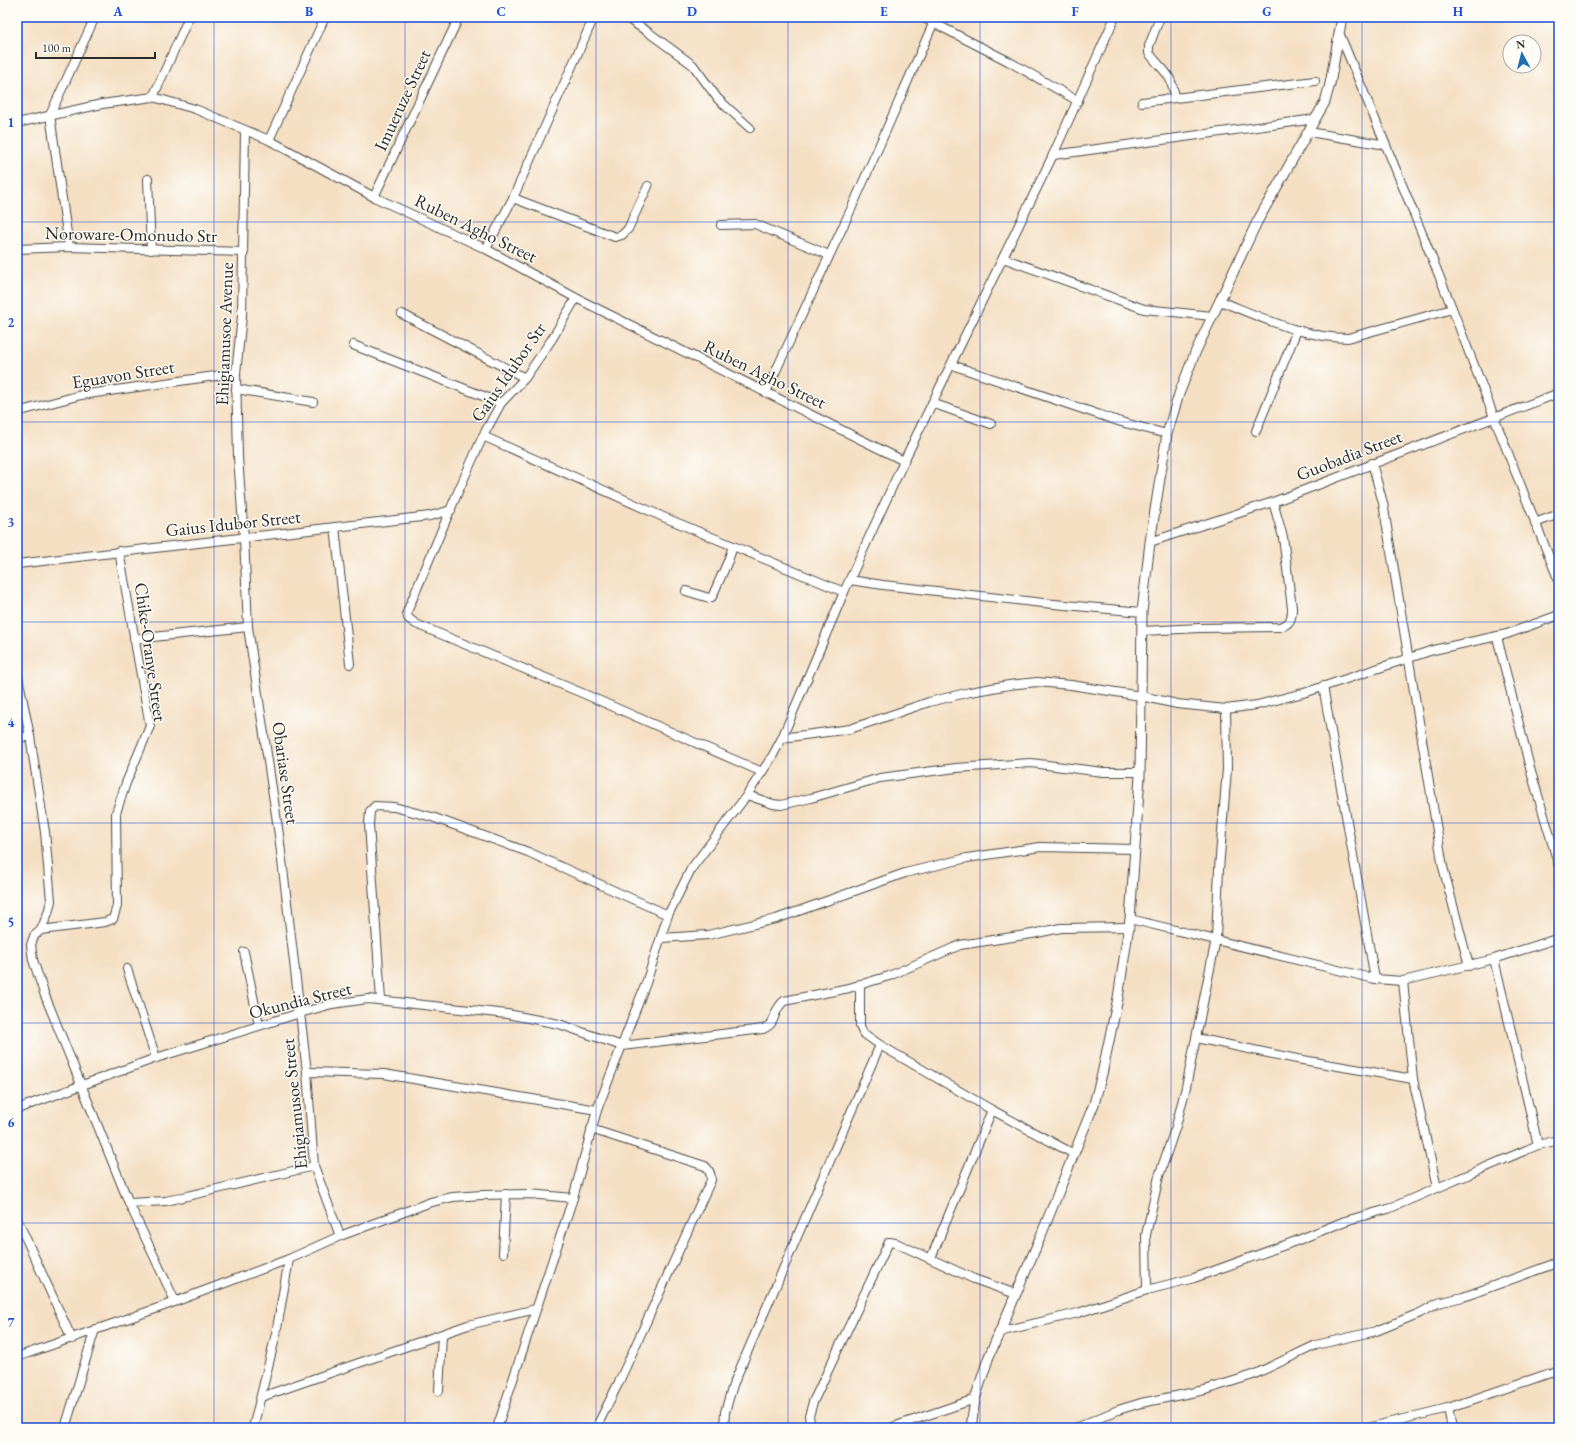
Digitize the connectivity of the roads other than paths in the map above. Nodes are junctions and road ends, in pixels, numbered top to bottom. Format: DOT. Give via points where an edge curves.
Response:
graph roads {
  1 [pos="95,17"];
  2 [pos="189,17"];
  3 [pos="325,17"];
  4 [pos="458,17"];
  5 [pos="594,17"];
  6 [pos="625,17"];
  7 [pos="922,17"];
  8 [pos="1116,17"];
  9 [pos="1160,17"];
  10 [pos="1342,17"];
  11 [pos="933,24"];
  12 [pos="1340,35"];
  13 [pos="1315,81"];
  14 [pos="154,97"];
  15 [pos="1175,98"];
  16 [pos="1078,101"];
  17 [pos="1142,102"];
  18 [pos="50,115"];
  19 [pos="1315,119"];
  20 [pos="17,124"];
  21 [pos="750,128"];
  22 [pos="245,131"];
  23 [pos="1309,132"];
  24 [pos="269,140"];
  25 [pos="1386,145"];
  26 [pos="1053,155"];
  27 [pos="148,179"];
  28 [pos="648,186"];
  29 [pos="374,197"];
  30 [pos="513,198"];
  31 [pos="721,225"];
  32 [pos="69,248"];
  33 [pos="17,249"];
  34 [pos="486,249"];
  35 [pos="151,250"];
  36 [pos="244,252"];
  37 [pos="829,255"];
  38 [pos="1003,258"];
  39 [pos="576,298"];
  40 [pos="1220,301"];
  41 [pos="1452,309"];
  42 [pos="402,314"];
  43 [pos="1212,316"];
  44 [pos="1298,330"];
  45 [pos="353,345"];
  46 [pos="952,365"];
  47 [pos="236,373"];
  48 [pos="525,378"];
  49 [pos="236,389"];
  50 [pos="766,392"];
  51 [pos="1559,393"];
  52 [pos="313,402"];
  53 [pos="501,403"];
  54 [pos="932,404"];
  55 [pos="17,412"];
  56 [pos="1493,418"];
  57 [pos="991,424"];
  58 [pos="1256,431"];
  59 [pos="1167,434"];
  60 [pos="483,436"];
  61 [pos="904,461"];
  62 [pos="1372,463"];
  63 [pos="1273,502"];
  64 [pos="451,510"];
  65 [pos="1559,514"];
  66 [pos="1535,523"];
  67 [pos="335,527"];
  68 [pos="244,538"];
  69 [pos="1150,542"];
  70 [pos="733,546"];
  71 [pos="120,551"];
  72 [pos="17,564"];
  73 [pos="850,580"];
  74 [pos="1559,581"];
  75 [pos="686,591"];
  76 [pos="844,592"];
  77 [pos="1142,612"];
  78 [pos="1559,615"];
  79 [pos="248,627"];
  80 [pos="1143,631"];
  81 [pos="1497,637"];
  82 [pos="134,639"];
  83 [pos="1409,657"];
  84 [pos="350,664"];
  85 [pos="17,672"];
  86 [pos="1323,686"];
  87 [pos="1141,696"];
  88 [pos="1226,709"];
  89 [pos="30,736"];
  90 [pos="17,738"];
  91 [pos="782,738"];
  92 [pos="762,772"];
  93 [pos="1140,772"];
  94 [pos="747,795"];
  95 [pos="1134,849"];
  96 [pos="1559,866"];
  97 [pos="668,915"];
  98 [pos="1129,923"];
  99 [pos="41,930"];
  100 [pos="661,938"];
  101 [pos="1559,938"];
  102 [pos="1216,939"];
  103 [pos="244,952"];
  104 [pos="1494,959"];
  105 [pos="1469,966"];
  106 [pos="127,969"];
  107 [pos="1375,979"];
  108 [pos="1403,981"];
  109 [pos="860,984"];
  110 [pos="381,1000"];
  111 [pos="300,1012"];
  112 [pos="259,1025"];
  113 [pos="1196,1038"];
  114 [pos="880,1045"];
  115 [pos="622,1046"];
  116 [pos="156,1058"];
  117 [pos="307,1072"];
  118 [pos="1413,1079"];
  119 [pos="82,1085"];
  120 [pos="17,1109"];
  121 [pos="597,1110"];
  122 [pos="992,1110"];
  123 [pos="591,1130"];
  124 [pos="1559,1140"];
  125 [pos="1538,1145"];
  126 [pos="1074,1154"];
  127 [pos="314,1166"];
  128 [pos="1437,1188"];
  129 [pos="506,1194"];
  130 [pos="573,1198"];
  131 [pos="130,1203"];
  132 [pos="17,1219"];
  133 [pos="340,1236"];
  134 [pos="503,1253"];
  135 [pos="931,1258"];
  136 [pos="289,1259"];
  137 [pos="1559,1262"];
  138 [pos="1147,1290"];
  139 [pos="1016,1294"];
  140 [pos="175,1301"];
  141 [pos="536,1309"];
  142 [pos="95,1329"];
  143 [pos="999,1332"];
  144 [pos="442,1335"];
  145 [pos="72,1339"];
  146 [pos="17,1357"];
  147 [pos="1559,1370"];
  148 [pos="439,1391"];
  149 [pos="261,1397"];
  150 [pos="975,1399"];
  151 [pos="1448,1408"];
  152 [pos="65,1428"];
  153 [pos="253,1428"];
  154 [pos="497,1428"];
  155 [pos="596,1428"];
  156 [pos="724,1428"];
  157 [pos="810,1428"];
  158 [pos="890,1428"];
  159 [pos="971,1428"];
  160 [pos="1076,1428"];
  161 [pos="1367,1428"];
  162 [pos="1452,1428"];
  1 -- 18 [label="street"];
  2 -- 14 [label="street"];
  3 -- 24 [label="street"];
  4 -- 29 [label="street, Imueruze Street"];
  5 -- 30 [label="street"];
  6 -- 21 [label="street" via="693,65 718,99"];
  7 -- 11 [label="street"];
  8 -- 16 [label="street"];
  9 -- 15 [label="street" via="1149,46 1149,53 1169,75"];
  10 -- 12 [label="street"];
  11 -- 16 [label="street" via="1008,61"];
  11 -- 37 [label="street"];
  12 -- 19 [label="street" via="1325,102"];
  12 -- 25 [label="street"];
  13 -- 15 [label="street"];
  14 -- 18 [label="street, Ruben Agho Street"];
  14 -- 22 [label="street, Ruben Agho Street" via="195,109"];
  15 -- 17 [label="street"];
  16 -- 26 [label="street"];
  18 -- 20 [label="street, Ruben Agho Street"];
  18 -- 32 [label="street"];
  19 -- 23 [label="street"];
  19 -- 26 [label="street"];
  22 -- 24 [label="street, Ruben Agho Street"];
  22 -- 36 [label="street, Ehigiamusoe Avenue"];
  23 -- 25 [label="street"];
  23 -- 40 [label="street" via="1257,222"];
  24 -- 29 [label="street, Ruben Agho Street"];
  25 -- 41 [label="street"];
  26 -- 38 [label="street"];
  27 -- 35 [label="street"];
  28 -- 30 [label="street" via="628,229 615,237"];
  29 -- 34 [label="street, Ruben Agho Street"];
  30 -- 34 [label="street"];
  31 -- 37 [label="street" via="755,224"];
  32 -- 33 [label="street, Noroware-Omonudo Str"];
  32 -- 35 [label="street, Noroware-Omonudo Str"];
  34 -- 39 [label="street, Ruben Agho Street"];
  35 -- 36 [label="street, Noroware-Omonudo Str"];
  36 -- 47 [label="street, Ehigiamusoe Avenue" via="242,316"];
  37 -- 50 [label="street"];
  38 -- 43 [label="street" via="1144,309"];
  38 -- 46 [label="street"];
  39 -- 48 [label="street, Gaius Idubor Str"];
  39 -- 50 [label="street, Ruben Agho Street"];
  40 -- 43 [label="street"];
  40 -- 44 [label="street"];
  41 -- 44 [label="street" via="1348,338"];
  41 -- 56 [label="street"];
  42 -- 48 [label="street"];
  43 -- 59 [label="street" via="1181,388"];
  44 -- 58 [label="street"];
  45 -- 53 [label="street"];
  46 -- 54 [label="street"];
  46 -- 59 [label="street" via="1122,422"];
  47 -- 49 [label="street, Ehigiamusoe Avenue"];
  47 -- 55 [label="street, Eguavon Street" via="81,395"];
  48 -- 53 [label="street, Gaius Idubor Str"];
  49 -- 52 [label="street"];
  49 -- 68 [label="street, Ehigiamusoe Avenue"];
  50 -- 61 [label="street, Ruben Agho Street"];
  51 -- 56 [label="street, Guobadia Street"];
  53 -- 60 [label="street, Gaius Idubor Str"];
  54 -- 57 [label="street"];
  54 -- 61 [label="street"];
  56 -- 62 [label="street, Guobadia Street"];
  56 -- 66 [label="street"];
  59 -- 69 [label="street"];
  60 -- 64 [label="street, Gaius Idubor Str"];
  60 -- 70 [label="street"];
  61 -- 73 [label="street"];
  62 -- 63 [label="street, Guobadia Street"];
  62 -- 83 [label="street" via="1383,503"];
  63 -- 69 [label="street, Guobadia Street"];
  63 -- 80 [label="street" via="1283,537 1292,608 1290,623 1278,628"];
  64 -- 67 [label="street, Gaius Idubor Street" via="430,516"];
  64 -- 92 [label="street, Gaius Idubor Str" via="407,612 411,622"];
  65 -- 66 [label="street"];
  66 -- 74 [label="street"];
  67 -- 68 [label="street, Gaius Idubor Street"];
  67 -- 84 [label="street"];
  68 -- 71 [label="street, Gaius Idubor Street"];
  68 -- 79 [label="street, Obariase Street"];
  69 -- 77 [label="street"];
  70 -- 75 [label="street" via="712,597"];
  70 -- 76 [label="street"];
  71 -- 72 [label="street, Gaius Idubor Street"];
  71 -- 82 [label="street, Chike-Oranye Street"];
  73 -- 76 [label="street"];
  73 -- 77 [label="street" via="1043,604"];
  76 -- 91 [label="street"];
  77 -- 80 [label="street"];
  78 -- 81 [label="street"];
  79 -- 82 [label="street"];
  79 -- 111 [label="street, Obariase Street" via="279,835"];
  80 -- 87 [label="street"];
  81 -- 83 [label="street"];
  81 -- 96 [label="street" via="1531,772"];
  82 -- 99 [label="street, Chike-Oranye Street" via="150,726 116,813 117,906 113,919"];
  83 -- 86 [label="street"];
  83 -- 105 [label="street" via="1443,867"];
  85 -- 89 [label="street"];
  86 -- 88 [label="street" via="1257,705"];
  86 -- 107 [label="street"];
  87 -- 88 [label="street" via="1177,704"];
  87 -- 91 [label="street" via="1037,682 1009,685 929,702 850,729"];
  87 -- 93 [label="street"];
  88 -- 102 [label="street" via="1227,769"];
  89 -- 90 [label="street"];
  89 -- 99 [label="street" via="45,832 51,901"];
  91 -- 92 [label="street"];
  92 -- 94 [label="street"];
  93 -- 94 [label="street" via="1103,772 1031,763 956,768 880,778 781,805"];
  93 -- 95 [label="street"];
  94 -- 97 [label="street" via="691,869"];
  95 -- 98 [label="street"];
  95 -- 100 [label="street" via="1040,847 967,858 905,873 776,919 708,935"];
  97 -- 100 [label="street"];
  97 -- 110 [label="street" via="528,852 432,817 394,806 375,806 370,811 369,824"];
  98 -- 102 [label="street"];
  98 -- 109 [label="street" via="1062,928 960,946 889,976"];
  98 -- 126 [label="street" via="1118,998 1102,1074 1094,1104"];
  99 -- 119 [label="street" via="34,936 31,945 32,960"];
  100 -- 115 [label="street"];
  101 -- 104 [label="street"];
  102 -- 107 [label="street"];
  102 -- 113 [label="street"];
  103 -- 112 [label="street"];
  104 -- 105 [label="street"];
  104 -- 125 [label="street"];
  105 -- 108 [label="street"];
  106 -- 116 [label="street"];
  107 -- 108 [label="street"];
  108 -- 118 [label="street"];
  109 -- 114 [label="street" via="860,1026 863,1033"];
  109 -- 115 [label="street" via="784,1001 778,1006 770,1027 763,1029"];
  110 -- 111 [label="street, Okundia Street" via="368,999 332,1004"];
  110 -- 115 [label="street, Okundia Street" via="507,1014 559,1024"];
  111 -- 112 [label="street, Okundia Street"];
  111 -- 117 [label="street, Ehigiamusoe Street"];
  112 -- 116 [label="street, Okundia Street"];
  113 -- 118 [label="street"];
  113 -- 138 [label="street" via="1176,1126 1159,1176 1146,1234"];
  114 -- 122 [label="street"];
  114 -- 156 [label="street" via="733,1386 725,1412"];
  115 -- 121 [label="street"];
  116 -- 119 [label="street, Okundia Street"];
  117 -- 121 [label="street" via="384,1074"];
  117 -- 127 [label="street, Ehigiamusoe Street"];
  118 -- 128 [label="street"];
  119 -- 120 [label="street, Okundia Street"];
  119 -- 131 [label="street"];
  121 -- 123 [label="street"];
  122 -- 126 [label="street"];
  122 -- 135 [label="street"];
  123 -- 130 [label="street"];
  123 -- 155 [label="street" via="705,1166 711,1176 625,1370"];
  124 -- 125 [label="street"];
  125 -- 128 [label="street"];
  126 -- 139 [label="street"];
  127 -- 131 [label="street" via="166,1201"];
  127 -- 133 [label="street, Ehigiamusoe Street"];
  128 -- 138 [label="street" via="1388,1209 1345,1221 1194,1278"];
  129 -- 130 [label="street"];
  129 -- 133 [label="street" via="453,1197 431,1202"];
  129 -- 134 [label="street"];
  130 -- 141 [label="street"];
  131 -- 140 [label="street"];
  132 -- 145 [label="street"];
  133 -- 136 [label="street"];
  135 -- 139 [label="street" via="974,1279"];
  135 -- 157 [label="street" via="889,1242 813,1402 809,1416"];
  136 -- 140 [label="street"];
  136 -- 149 [label="street" via="276,1334"];
  137 -- 160 [label="street" via="1463,1297 1438,1303 1376,1331 1316,1345 1253,1375 1205,1390 1141,1403"];
  138 -- 143 [label="street" via="1078,1313"];
  139 -- 143 [label="street"];
  140 -- 142 [label="street"];
  141 -- 144 [label="street" via="468,1325"];
  141 -- 154 [label="street"];
  142 -- 145 [label="street"];
  142 -- 152 [label="street"];
  143 -- 150 [label="street"];
  144 -- 148 [label="street"];
  144 -- 149 [label="street"];
  145 -- 146 [label="street"];
  147 -- 151 [label="street"];
  149 -- 153 [label="street"];
  150 -- 158 [label="street"];
  150 -- 159 [label="street"];
  151 -- 161 [label="street"];
  151 -- 162 [label="street"];
}
